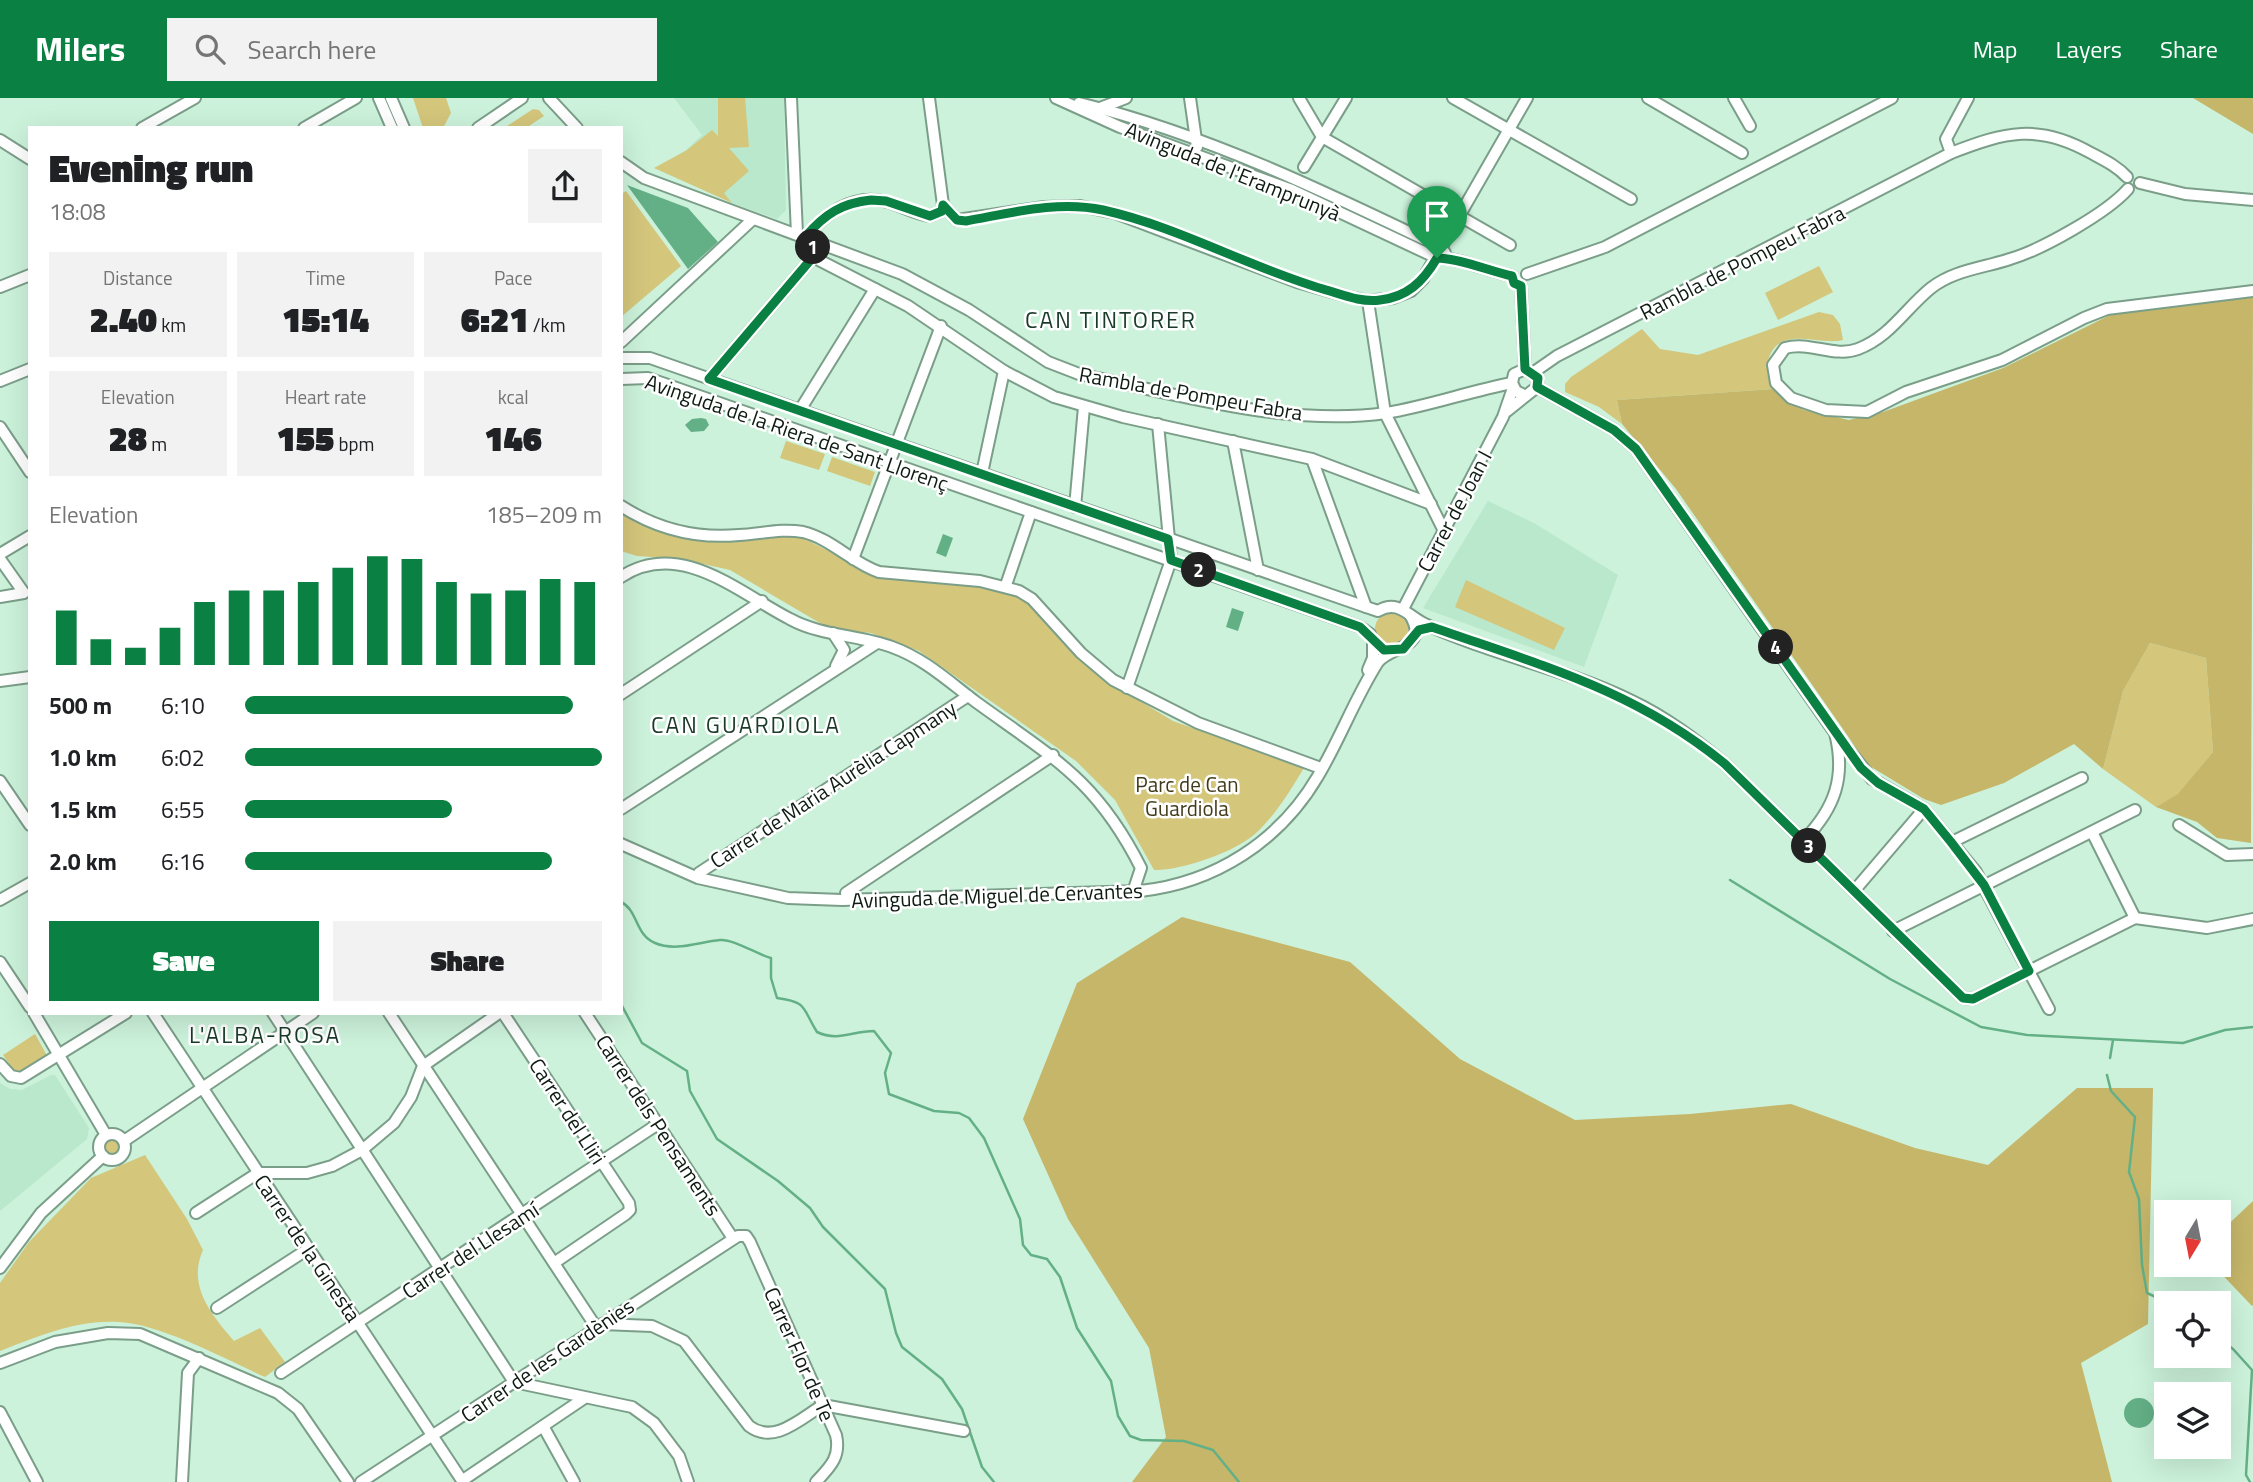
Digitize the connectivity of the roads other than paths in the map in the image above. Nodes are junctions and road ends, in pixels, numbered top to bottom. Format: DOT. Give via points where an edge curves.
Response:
graph roads {
  1 [pos="195,98"];
  2 [pos="356,98"];
  3 [pos="379,98"];
  4 [pos="391,98"];
  5 [pos="522,98"];
  6 [pos="549,98"];
  7 [pos="791,98"];
  8 [pos="929,98"];
  9 [pos="1057,98"];
  10 [pos="1126,98"];
  11 [pos="1190,98"];
  12 [pos="1299,98"];
  13 [pos="1346,98"];
  14 [pos="1453,98"];
  15 [pos="1527,98"];
  16 [pos="1648,98"];
  17 [pos="1734,98"];
  18 [pos="1892,98"];
  19 [pos="1968,98"];
  20 [pos="1097,103"];
  21 [pos="146,126"];
  22 [pos="307,126"];
  23 [pos="391,126"];
  24 [pos="403,126"];
  25 [pos="481,126"];
  26 [pos="575,126"];
  27 [pos="1750,126"];
  28 [pos="1509,130"];
  29 [pos="1322,137"];
  30 [pos="0,140"];
  31 [pos="1196,141"];
  32 [pos="1741,153"];
  33 [pos="1951,153"];
  34 [pos="1197,154"];
  35 [pos="28,158"];
  36 [pos="623,163"];
  37 [pos="1304,167"];
  38 [pos="2128,183"];
  39 [pos="1631,199"];
  40 [pos="2253,200"];
  41 [pos="943,205"];
  42 [pos="1461,217"];
  43 [pos="752,220"];
  44 [pos="805,237"];
  45 [pos="1510,245"];
  46 [pos="827,247"];
  47 [pos="1442,255"];
  48 [pos="818,258"];
  49 [pos="1527,274"];
  50 [pos="28,276"];
  51 [pos="1512,276"];
  52 [pos="1521,286"];
  53 [pos="0,287"];
  54 [pos="875,289"];
  55 [pos="2253,290"];
  56 [pos="1368,301"];
  57 [pos="941,326"];
  58 [pos="623,340"];
  59 [pos="623,358"];
  60 [pos="28,370"];
  61 [pos="1529,370"];
  62 [pos="1004,371"];
  63 [pos="623,379"];
  64 [pos="709,379"];
  65 [pos="0,381"];
  66 [pos="1513,385"];
  67 [pos="1537,387"];
  68 [pos="1524,395"];
  69 [pos="1084,407"];
  70 [pos="800,410"];
  71 [pos="1385,413"];
  72 [pos="1505,413"];
  73 [pos="1158,424"];
  74 [pos="0,427"];
  75 [pos="1233,441"];
  76 [pos="895,442"];
  77 [pos="1312,459"];
  78 [pos="887,463"];
  79 [pos="28,469"];
  80 [pos="982,473"];
  81 [pos="1431,504"];
  82 [pos="623,507"];
  83 [pos="1075,507"];
  84 [pos="1031,512"];
  85 [pos="1444,531"];
  86 [pos="28,537"];
  87 [pos="1168,539"];
  88 [pos="0,557"];
  89 [pos="853,559"];
  90 [pos="1171,560"];
  91 [pos="1258,570"];
  92 [pos="623,576"];
  93 [pos="1006,585"];
  94 [pos="0,597"];
  95 [pos="762,601"];
  96 [pos="1366,607"];
  97 [pos="1378,611"];
  98 [pos="1406,612"];
  99 [pos="1432,627"];
  100 [pos="833,633"];
  101 [pos="1414,634"];
  102 [pos="1371,638"];
  103 [pos="877,643"];
  104 [pos="1395,652"];
  105 [pos="834,669"];
  106 [pos="28,677"];
  107 [pos="0,681"];
  108 [pos="1127,688"];
  109 [pos="623,693"];
  110 [pos="968,696"];
  111 [pos="1835,733"];
  112 [pos="1053,755"];
  113 [pos="1318,767"];
  114 [pos="2082,778"];
  115 [pos="0,781"];
  116 [pos="623,808"];
  117 [pos="1924,809"];
  118 [pos="2135,810"];
  119 [pos="28,818"];
  120 [pos="2179,825"];
  121 [pos="2092,832"];
  122 [pos="623,834"];
  123 [pos="1804,841"];
  124 [pos="1951,842"];
  125 [pos="623,845"];
  126 [pos="2253,854"];
  127 [pos="699,873"];
  128 [pos="28,884"];
  129 [pos="1984,885"];
  130 [pos="1135,886"];
  131 [pos="1854,891"];
  132 [pos="846,893"];
  133 [pos="0,900"];
  134 [pos="2135,918"];
  135 [pos="2253,919"];
  136 [pos="1893,930"];
  137 [pos="0,962"];
  138 [pos="2029,971"];
  139 [pos="28,1004"];
  140 [pos="2049,1009"];
  141 [pos="35,1015"];
  142 [pos="123,1015"];
  143 [pos="154,1015"];
  144 [pos="274,1015"];
  145 [pos="310,1015"];
  146 [pos="391,1015"];
  147 [pos="498,1015"];
  148 [pos="502,1015"];
  149 [pos="586,1015"];
  150 [pos="285,1031"];
  151 [pos="60,1054"];
  152 [pos="0,1064"];
  153 [pos="423,1066"];
  154 [pos="202,1086"];
  155 [pos="658,1124"];
  156 [pos="106,1135"];
  157 [pos="124,1141"];
  158 [pos="362,1150"];
  159 [pos="103,1156"];
  160 [pos="602,1163"];
  161 [pos="258,1173"];
  162 [pos="196,1213"];
  163 [pos="523,1216"];
  164 [pos="732,1237"];
  165 [pos="308,1249"];
  166 [pos="554,1263"];
  167 [pos="0,1268"];
  168 [pos="441,1269"];
  169 [pos="217,1308"];
  170 [pos="359,1323"];
  171 [pos="599,1326"];
  172 [pos="199,1358"];
  173 [pos="0,1363"];
  174 [pos="281,1373"];
  175 [pos="514,1382"];
  176 [pos="583,1399"];
  177 [pos="823,1405"];
  178 [pos="0,1412"];
  179 [pos="543,1426"];
  180 [pos="964,1431"];
  181 [pos="433,1435"];
  182 [pos="463,1481"];
  183 [pos="37,1482"];
  184 [pos="182,1482"];
  185 [pos="348,1482"];
  186 [pos="361,1482"];
  187 [pos="574,1482"];
  188 [pos="688,1482"];
  189 [pos="816,1482"];
  1 -- 21 [label="street"];
  2 -- 22 [label="street"];
  3 -- 23 [label="street"];
  4 -- 24 [label="street"];
  5 -- 25 [label="street"];
  6 -- 26 [label="street"];
  7 -- 44 [label="street"];
  8 -- 41 [label="street"];
  9 -- 20 [label="street, Avinguda de l'Eramprunyà"];
  9 -- 34 [label="street, Avinguda de l'Eramprunyà"];
  10 -- 20 [label="street"];
  11 -- 31 [label="street"];
  12 -- 29 [label="street"];
  13 -- 29 [label="street"];
  14 -- 28 [label="street"];
  15 -- 28 [label="street"];
  16 -- 32 [label="street"];
  17 -- 27 [label="street"];
  18 -- 49 [label="street" via="1605,247"];
  19 -- 33 [label="street" via="1946,139"];
  20 -- 31 [label="street, Avinguda de l'Eramprunyà"];
  28 -- 39 [label="street"];
  28 -- 42 [label="street"];
  29 -- 37 [label="street"];
  29 -- 42 [label="street"];
  30 -- 35 [label="street"];
  31 -- 34 [label="street"];
  31 -- 47 [label="street, Avinguda de l'Eramprunyà" via="1297,180"];
  33 -- 38 [label="street, Rambla de Pompeu Fabra" via="1999,136 2035,133 2077,145 2116,167"];
  33 -- 61 [label="street, Rambla de Pompeu Fabra"];
  34 -- 47 [label="street, Avinguda de l'Eramprunyà"];
  36 -- 43 [label="street, Rambla de Pompeu Fabra" via="644,178"];
  38 -- 40 [label="street" via="2135,190 2140,183 2185,194"];
  38 -- 55 [label="street" via="2036,251 1949,277 1931,288 1885,335 1859,349 1785,348 1773,365 1776,383 1806,405 1867,412 1898,395 2012,356 2108,309"];
  41 -- 44 [label="street" via="942,211 930,216 886,201 856,202 830,213"];
  41 -- 56 [label="street" via="957,220 1044,207 1101,209 1297,282"];
  42 -- 45 [label="street"];
  42 -- 47 [label="street"];
  43 -- 44 [label="street, Rambla de Pompeu Fabra"];
  43 -- 58 [label="street"];
  44 -- 46 [label="street, Rambla de Pompeu Fabra"];
  44 -- 48 [label="street"];
  46 -- 48 [label="street"];
  46 -- 71 [label="street, Rambla de Pompeu Fabra" via="902,274 969,310 1048,362 1079,374 1279,413"];
  47 -- 51 [label="street, Avinguda de l'Eramprunyà"];
  47 -- 56 [label="street" via="1411,291"];
  48 -- 54 [label="street"];
  48 -- 64 [label="street"];
  49 -- 51 [label="street" via="1519,269"];
  49 -- 52 [label="street" via="1527,282"];
  50 -- 53 [label="street"];
  51 -- 52 [label="street"];
  52 -- 61 [label="street"];
  54 -- 57 [label="street"];
  54 -- 70 [label="street"];
  56 -- 71 [label="street"];
  57 -- 62 [label="street"];
  57 -- 76 [label="street"];
  59 -- 64 [label="street" via="650,358"];
  60 -- 65 [label="street"];
  61 -- 66 [label="street" via="1514,374"];
  61 -- 67 [label="street" via="1538,378"];
  62 -- 69 [label="street"];
  62 -- 80 [label="street"];
  63 -- 78 [label="street, Avinguda de la Riera de Sant Llorenç" via="648,378"];
  64 -- 70 [label="street"];
  66 -- 68 [label="street"];
  66 -- 71 [label="street, Rambla de Pompeu Fabra"];
  66 -- 72 [label="street, Carrer de Joan I"];
  67 -- 68 [label="street"];
  67 -- 111 [label="street" via="1614,430 1636,449"];
  68 -- 72 [label="street, Carrer de Joan I"];
  69 -- 73 [label="street"];
  69 -- 83 [label="street"];
  70 -- 76 [label="street"];
  71 -- 81 [label="street"];
  72 -- 85 [label="street, Carrer de Joan I"];
  73 -- 75 [label="street"];
  73 -- 87 [label="street"];
  74 -- 79 [label="street"];
  75 -- 77 [label="street"];
  75 -- 91 [label="street"];
  76 -- 78 [label="street"];
  76 -- 80 [label="street"];
  77 -- 81 [label="street"];
  77 -- 96 [label="street"];
  78 -- 84 [label="street, Avinguda de la Riera de Sant Llorenç"];
  78 -- 89 [label="street"];
  80 -- 83 [label="street"];
  81 -- 85 [label="street"];
  82 -- 89 [label="street" via="681,533 805,533"];
  83 -- 87 [label="street"];
  84 -- 90 [label="street, Avinguda de la Riera de Sant Llorenç"];
  84 -- 93 [label="street"];
  85 -- 98 [label="street, Carrer de Joan I"];
  86 -- 88 [label="street"];
  87 -- 90 [label="street"];
  87 -- 91 [label="street"];
  88 -- 94 [label="street" via="24,593"];
  89 -- 93 [label="street" via="879,572"];
  90 -- 102 [label="street, Avinguda de la Riera de Sant Llorenç" via="1360,627"];
  90 -- 108 [label="street"];
  91 -- 96 [label="street"];
  92 -- 95 [label="street" via="643,565 670,564 722,578"];
  93 -- 108 [label="street" via="1027,594 1089,661"];
  95 -- 100 [label="street" via="788,618"];
  95 -- 109 [label="street"];
  96 -- 97 [label="street"];
  97 -- 98 [label="street" via="1390,606"];
  97 -- 102 [label="street" via="1371,620"];
  98 -- 99 [label="street"];
  98 -- 101 [label="street"];
  99 -- 101 [label="street"];
  99 -- 123 [label="street" via="1591,684 1652,712 1725,764"];
  100 -- 103 [label="street"];
  100 -- 105 [label="street" via="844,650"];
  101 -- 104 [label="street" via="1408,645"];
  102 -- 104 [label="street" via="1382,650"];
  102 -- 113 [label="street, Avinguda de Miguel de Cervantes" via="1371,663"];
  103 -- 105 [label="street"];
  103 -- 110 [label="street" via="932,667"];
  104 -- 125 [label="street, Avinguda de Miguel de Cervantes" via="1385,655 1376,666 1318,776 1277,829 1227,865 1174,885 1105,893 799,899 708,881"];
  105 -- 116 [label="street"];
  106 -- 107 [label="street"];
  108 -- 113 [label="street" via="1198,723"];
  110 -- 112 [label="street"];
  110 -- 127 [label="street, Carrer de Maria Aurèlia Capmany"];
  111 -- 117 [label="street" via="1872,779"];
  111 -- 123 [label="street" via="1841,762 1837,791 1826,816"];
  112 -- 130 [label="street" via="1082,781 1117,824 1141,868"];
  112 -- 132 [label="street"];
  113 -- 130 [label="street, Avinguda de Miguel de Cervantes" via="1275,824 1235,854 1193,874"];
  114 -- 124 [label="street"];
  115 -- 119 [label="street"];
  117 -- 124 [label="street"];
  117 -- 131 [label="street"];
  118 -- 121 [label="street"];
  120 -- 126 [label="street" via="2227,855"];
  121 -- 129 [label="street"];
  121 -- 134 [label="street"];
  122 -- 127 [label="street, Avinguda de Miguel de Cervantes" via="639,846"];
  123 -- 131 [label="street"];
  124 -- 129 [label="street"];
  127 -- 132 [label="street, Avinguda de Miguel de Cervantes" via="780,892"];
  128 -- 133 [label="street"];
  129 -- 136 [label="street"];
  129 -- 138 [label="street"];
  130 -- 132 [label="street, Avinguda de Miguel de Cervantes"];
  131 -- 136 [label="street"];
  134 -- 135 [label="street" via="2207,928"];
  134 -- 138 [label="street"];
  136 -- 138 [label="street" via="1963,998 1973,999"];
  137 -- 139 [label="street"];
  138 -- 140 [label="street"];
  141 -- 151 [label="street"];
  142 -- 151 [label="street"];
  143 -- 154 [label="street, Carrer de la Ginesta"];
  144 -- 150 [label="street"];
  145 -- 150 [label="street"];
  146 -- 153 [label="street"];
  147 -- 153 [label="street"];
  148 -- 160 [label="street, Carrer del Lliri"];
  149 -- 155 [label="street, Carrer dels Pensaments"];
  150 -- 154 [label="street"];
  150 -- 158 [label="street"];
  151 -- 152 [label="street" via="21,1078 11,1076"];
  151 -- 156 [label="street"];
  153 -- 158 [label="street" via="394,1123"];
  153 -- 163 [label="street"];
  154 -- 157 [label="street"];
  154 -- 161 [label="street, Carrer de la Ginesta"];
  155 -- 160 [label="street, Carrer del Llesamí"];
  155 -- 164 [label="street, Carrer dels Pensaments"];
  156 -- 157 [label="street" via="118,1135"];
  156 -- 159 [label="street" via="99,1145"];
  157 -- 159 [label="street" via="120,1157 111,1160"];
  158 -- 161 [label="street" via="307,1173"];
  158 -- 168 [label="street"];
  159 -- 167 [label="street" via="41,1213"];
  160 -- 163 [label="street, Carrer del Llesamí"];
  160 -- 166 [label="street, Carrer del Lliri" via="630,1210"];
  161 -- 162 [label="street"];
  161 -- 165 [label="street, Carrer de la Ginesta"];
  163 -- 166 [label="street"];
  163 -- 168 [label="street, Carrer del Llesamí"];
  164 -- 171 [label="street, Carrer de les Gardènies"];
  164 -- 177 [label="street, Carrer Flor de Te" via="746,1236 750,1242"];
  165 -- 169 [label="street"];
  165 -- 170 [label="street, Carrer de la Ginesta"];
  166 -- 171 [label="street"];
  168 -- 170 [label="street, Carrer del Llesamí"];
  168 -- 175 [label="street"];
  170 -- 174 [label="street, Carrer del Llesamí"];
  170 -- 181 [label="street, Carrer de la Ginesta"];
  171 -- 175 [label="street, Carrer de les Gardènies"];
  171 -- 177 [label="street" via="652,1326 684,1342 758,1434 777,1432"];
  172 -- 173 [label="street" via="140,1334 108,1332 55,1342"];
  172 -- 184 [label="street" via="187,1380"];
  172 -- 185 [label="street" via="278,1393 298,1409"];
  175 -- 176 [label="street"];
  175 -- 181 [label="street, Carrer de les Gardènies"];
  176 -- 179 [label="street"];
  176 -- 188 [label="street" via="632,1407 644,1414 679,1457"];
  177 -- 180 [label="street"];
  177 -- 189 [label="street, Carrer Flor de Te" via="839,1448 836,1459"];
  178 -- 183 [label="street"];
  179 -- 182 [label="street"];
  179 -- 187 [label="street"];
  181 -- 182 [label="street, Carrer de la Ginesta"];
  181 -- 186 [label="street, Carrer de les Gardènies"];
}
